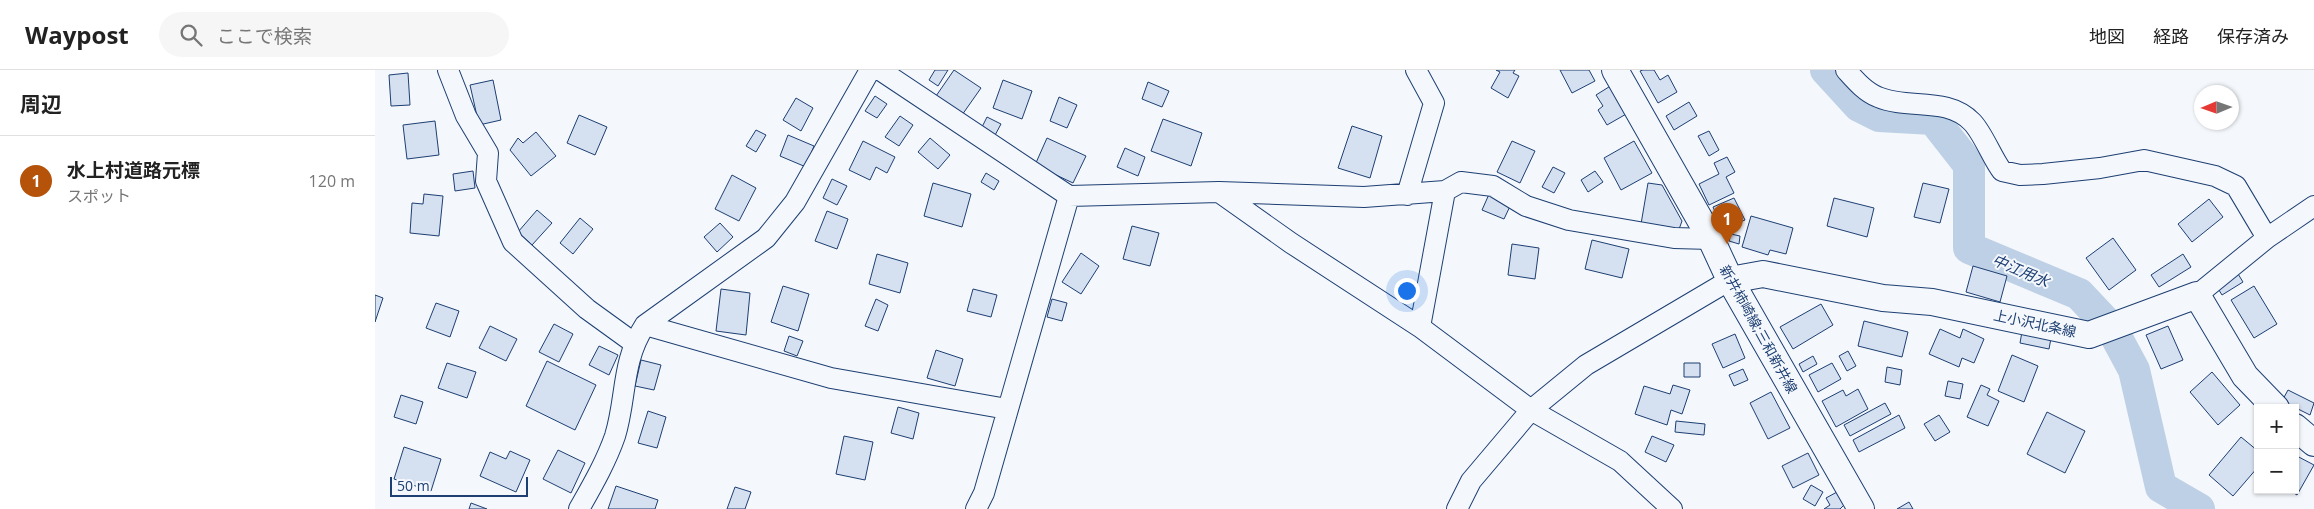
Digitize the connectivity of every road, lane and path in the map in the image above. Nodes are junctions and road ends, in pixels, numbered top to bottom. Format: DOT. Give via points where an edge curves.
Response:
graph roads {
  1 [pos="448,70"];
  2 [pos="870,70"];
  3 [pos="880,70"];
  4 [pos="1416,70"];
  5 [pos="1615,70"];
  6 [pos="1846,70"];
  7 [pos="1445,191"];
  8 [pos="1219,192"];
  9 [pos="1407,195"];
  10 [pos="1069,196"];
  11 [pos="2314,206"];
  12 [pos="2267,238"];
  13 [pos="1711,239"];
  14 [pos="1730,280"];
  15 [pos="2197,295"];
  16 [pos="645,325"];
  17 [pos="1420,327"];
  18 [pos="634,343"];
  19 [pos="2272,404"];
  20 [pos="1007,409"];
  21 [pos="1531,410"];
  22 [pos="2299,430"];
  23 [pos="2314,443"];
  24 [pos="579,509"];
  25 [pos="976,509"];
  26 [pos="1457,509"];
  27 [pos="1672,509"];
  28 [pos="1861,509"];
  1 -- 18 [label="street" via="465,116 488,153 486,181 513,242 587,309"];
  2 -- 16 [label="street" via="795,202 766,238"];
  3 -- 10 [label="street"];
  4 -- 9 [label="street" via="1434,103"];
  5 -- 13 [label="main road, 新井柿崎線;三和新井線"];
  6 -- 12 [label="street" via="1875,96 1893,102 1942,106 1958,112 1973,123 2003,172 2043,174 2144,160 2215,176 2236,186"];
  7 -- 9 [label="street"];
  7 -- 13 [label="street" via="1461,182 1493,186 1526,206 1569,220 1674,238"];
  7 -- 17 [label="street"];
  8 -- 9 [label="street" via="1364,197"];
  8 -- 10 [label="street"];
  8 -- 17 [label="street"];
  10 -- 20 [label="street"];
  11 -- 12 [label="street"];
  12 -- 15 [label="street"];
  13 -- 14 [label="main road, 新井柿崎線;三和新井線"];
  14 -- 15 [label="main road, 上小沢北条線" via="1763,274 1883,298 1932,302 2089,334"];
  14 -- 21 [label="street" via="1586,365"];
  14 -- 28 [label="main road, 新井柿崎線;三和新井線"];
  15 -- 19 [label="main road" via="2245,376"];
  16 -- 18 [label="street"];
  16 -- 20 [label="street" via="831,378"];
  17 -- 21 [label="street"];
  18 -- 24 [label="street" via="615,435 600,472"];
  20 -- 25 [label="street"];
  21 -- 26 [label="street" via="1471,481"];
  21 -- 27 [label="street" via="1619,461"];
  22 -- 23 [label="main road"];
}
